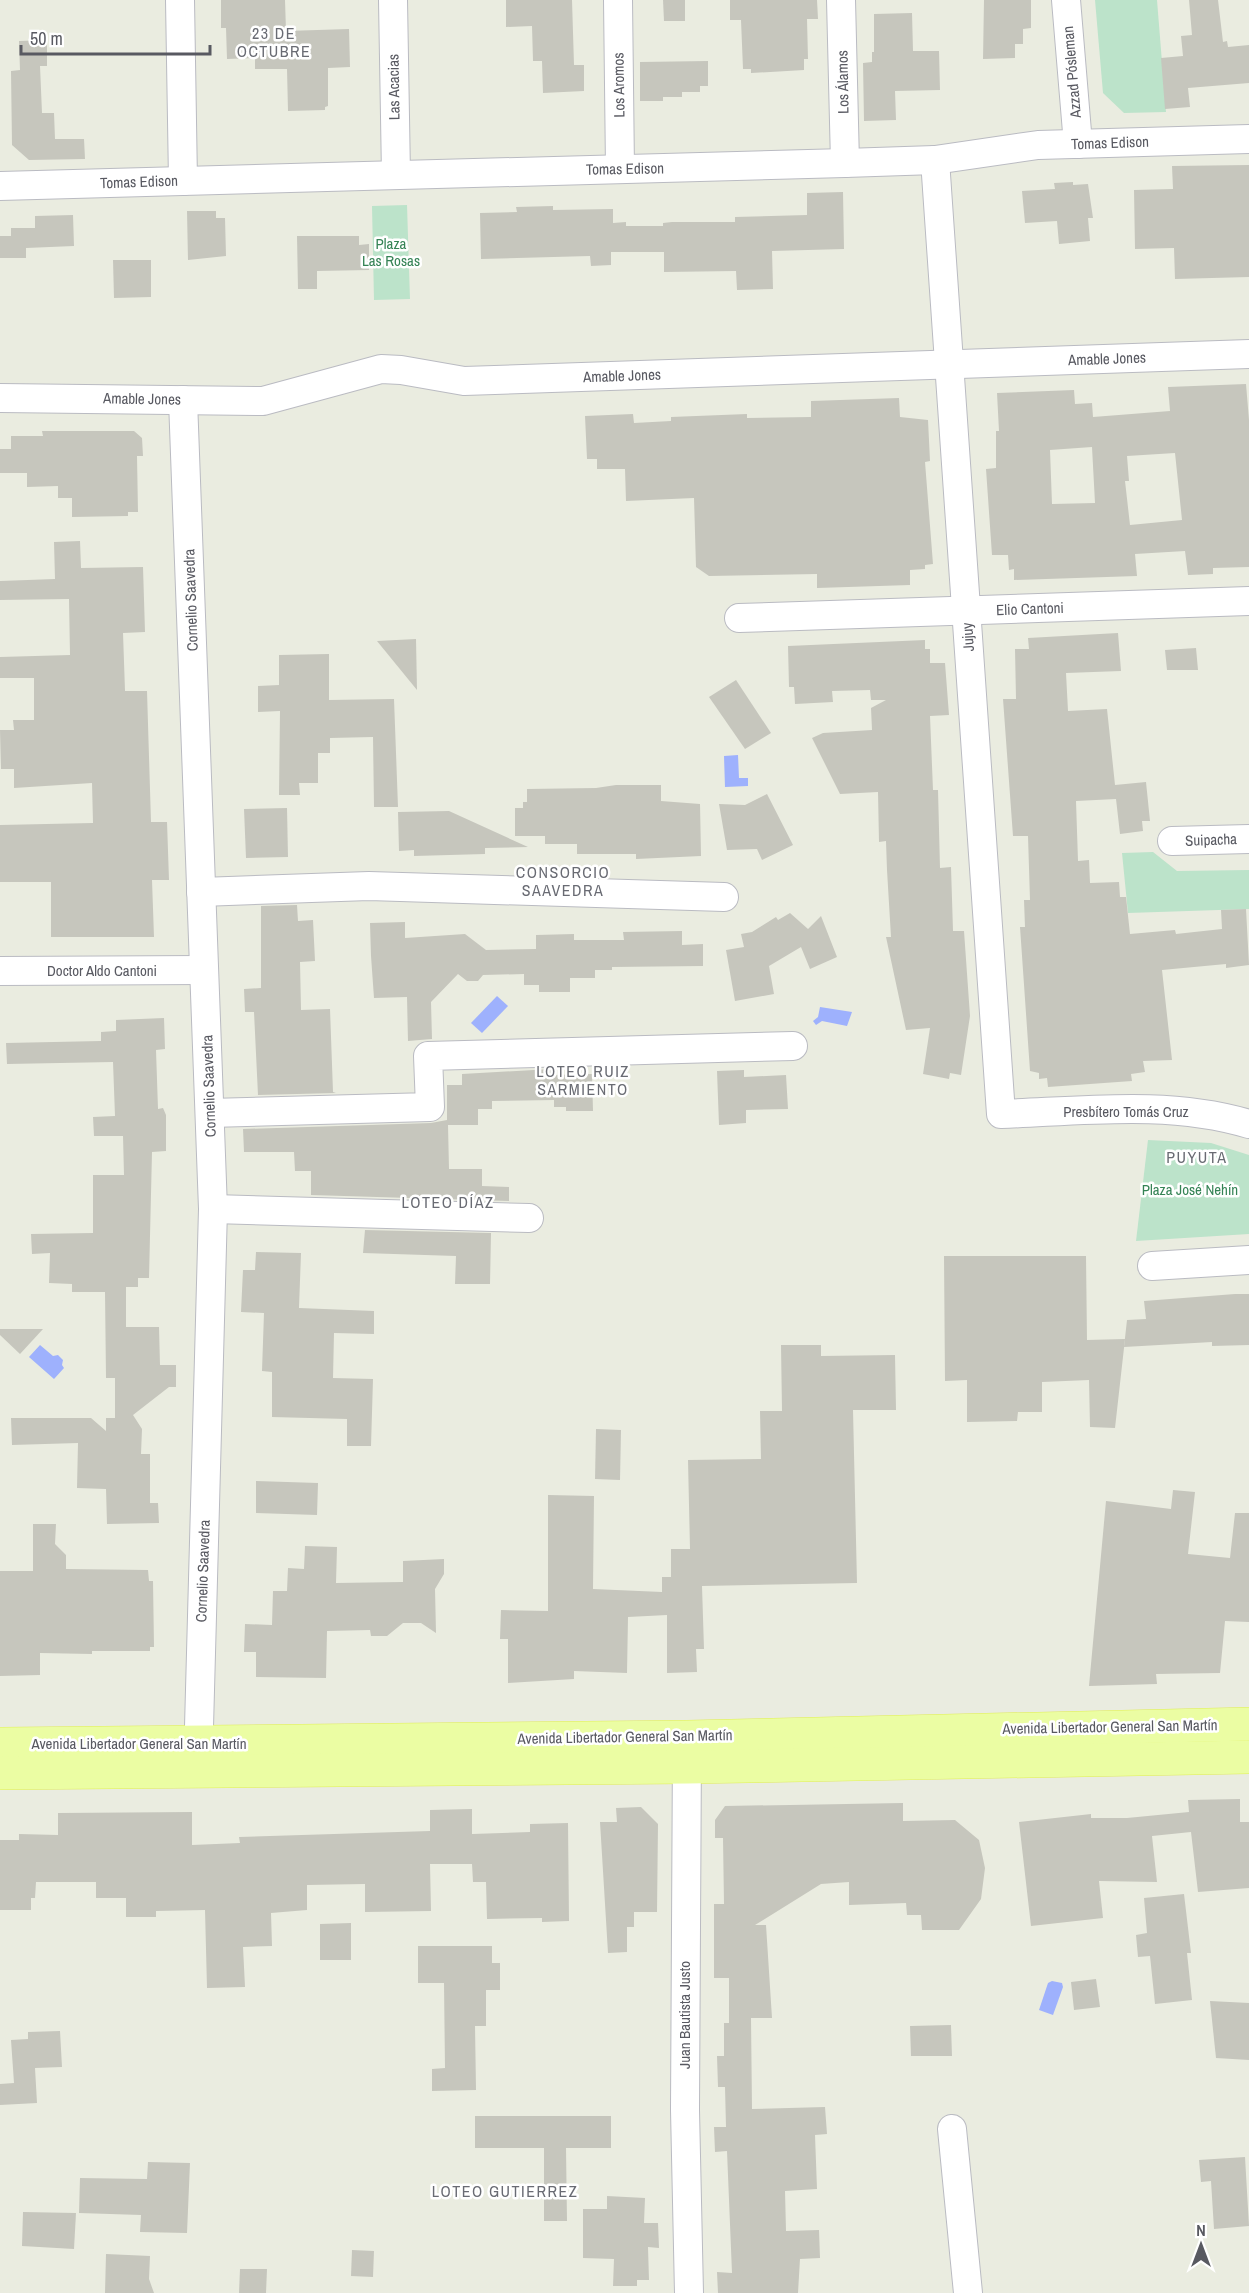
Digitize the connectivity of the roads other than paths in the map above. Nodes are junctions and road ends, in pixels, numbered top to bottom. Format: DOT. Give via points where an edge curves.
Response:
graph roads {
  1 [pos="180,0"];
  2 [pos="393,0"];
  3 [pos="618,0"];
  4 [pos="841,0"];
  5 [pos="1066,0"];
  6 [pos="1249,139"];
  7 [pos="1078,144"];
  8 [pos="935,160"];
  9 [pos="845,163"];
  10 [pos="620,169"];
  11 [pos="396,175"];
  12 [pos="183,181"];
  13 [pos="0,186"];
  14 [pos="1249,354"];
  15 [pos="950,365"];
  16 [pos="0,398"];
  17 [pos="183,400"];
  18 [pos="1249,601"];
  19 [pos="966,611"];
  20 [pos="739,618"];
  21 [pos="1249,839"];
  22 [pos="1172,842"];
  23 [pos="201,892"];
  24 [pos="724,897"];
  25 [pos="204,970"];
  26 [pos="0,971"];
  27 [pos="793,1046"];
  28 [pos="210,1113"];
  29 [pos="1001,1114"];
  30 [pos="1249,1124"];
  31 [pos="213,1209"];
  32 [pos="529,1218"];
  33 [pos="1249,1260"];
  34 [pos="1152,1266"];
  35 [pos="1249,1724"];
  36 [pos="0,1744"];
  37 [pos="687,1752"];
  38 [pos="1249,1757"];
  39 [pos="198,1758"];
  40 [pos="0,1773"];
  41 [pos="952,2129"];
  42 [pos="689,2293"];
  43 [pos="968,2293"];
  1 -- 12 [label="street"];
  2 -- 11 [label="street, Las Acacias"];
  3 -- 10 [label="street, Los Aromos"];
  4 -- 9 [label="street, Los Álamos"];
  5 -- 7 [label="street, Azzad Pósleman"];
  6 -- 7 [label="street, Tomas Edison"];
  7 -- 8 [label="street, Tomas Edison" via="1038,145"];
  8 -- 9 [label="street, Tomas Edison"];
  8 -- 15 [label="street, Jujuy"];
  9 -- 10 [label="street, Tomas Edison"];
  10 -- 11 [label="street, Tomas Edison"];
  11 -- 12 [label="street, Tomas Edison"];
  12 -- 13 [label="street, Tomas Edison"];
  14 -- 15 [label="street, Amable Jones"];
  15 -- 17 [label="street, Amable Jones" via="464,381 381,369 263,400"];
  15 -- 19 [label="street, Jujuy"];
  16 -- 17 [label="street, Amable Jones"];
  17 -- 23 [label="street, Cornelio Saavedra"];
  18 -- 19 [label="street, Elio Cantoni"];
  19 -- 20 [label="street, Elio Cantoni"];
  19 -- 29 [label="street, Jujuy"];
  21 -- 22 [label="street, Suipacha"];
  23 -- 24 [label="street" via="369,886"];
  23 -- 25 [label="street, Cornelio Saavedra"];
  25 -- 26 [label="street, Doctor Aldo Cantoni"];
  25 -- 28 [label="street, Cornelio Saavedra"];
  27 -- 28 [label="street" via="428,1056 430,1107"];
  28 -- 31 [label="street, Cornelio Saavedra"];
  29 -- 30 [label="street, Presbítero Tomás Cruz" via="1149,1110 1217,1114"];
  31 -- 32 [label="street"];
  31 -- 39 [label="street, Cornelio Saavedra"];
  33 -- 34 [label="street"];
  35 -- 37 [label="main road, Avenida Libertador General San Martín"];
  36 -- 39 [label="main road, Avenida Libertador General San Martín"];
  37 -- 38 [label="main road, Avenida Libertador General San Martín"];
  37 -- 39 [label="main road, Avenida Libertador General San Martín"];
  37 -- 42 [label="street, Juan Bautista Justo" via="685,2110"];
  39 -- 40 [label="main road, Avenida Libertador General San Martín"];
  41 -- 43 [label="street"];
}
